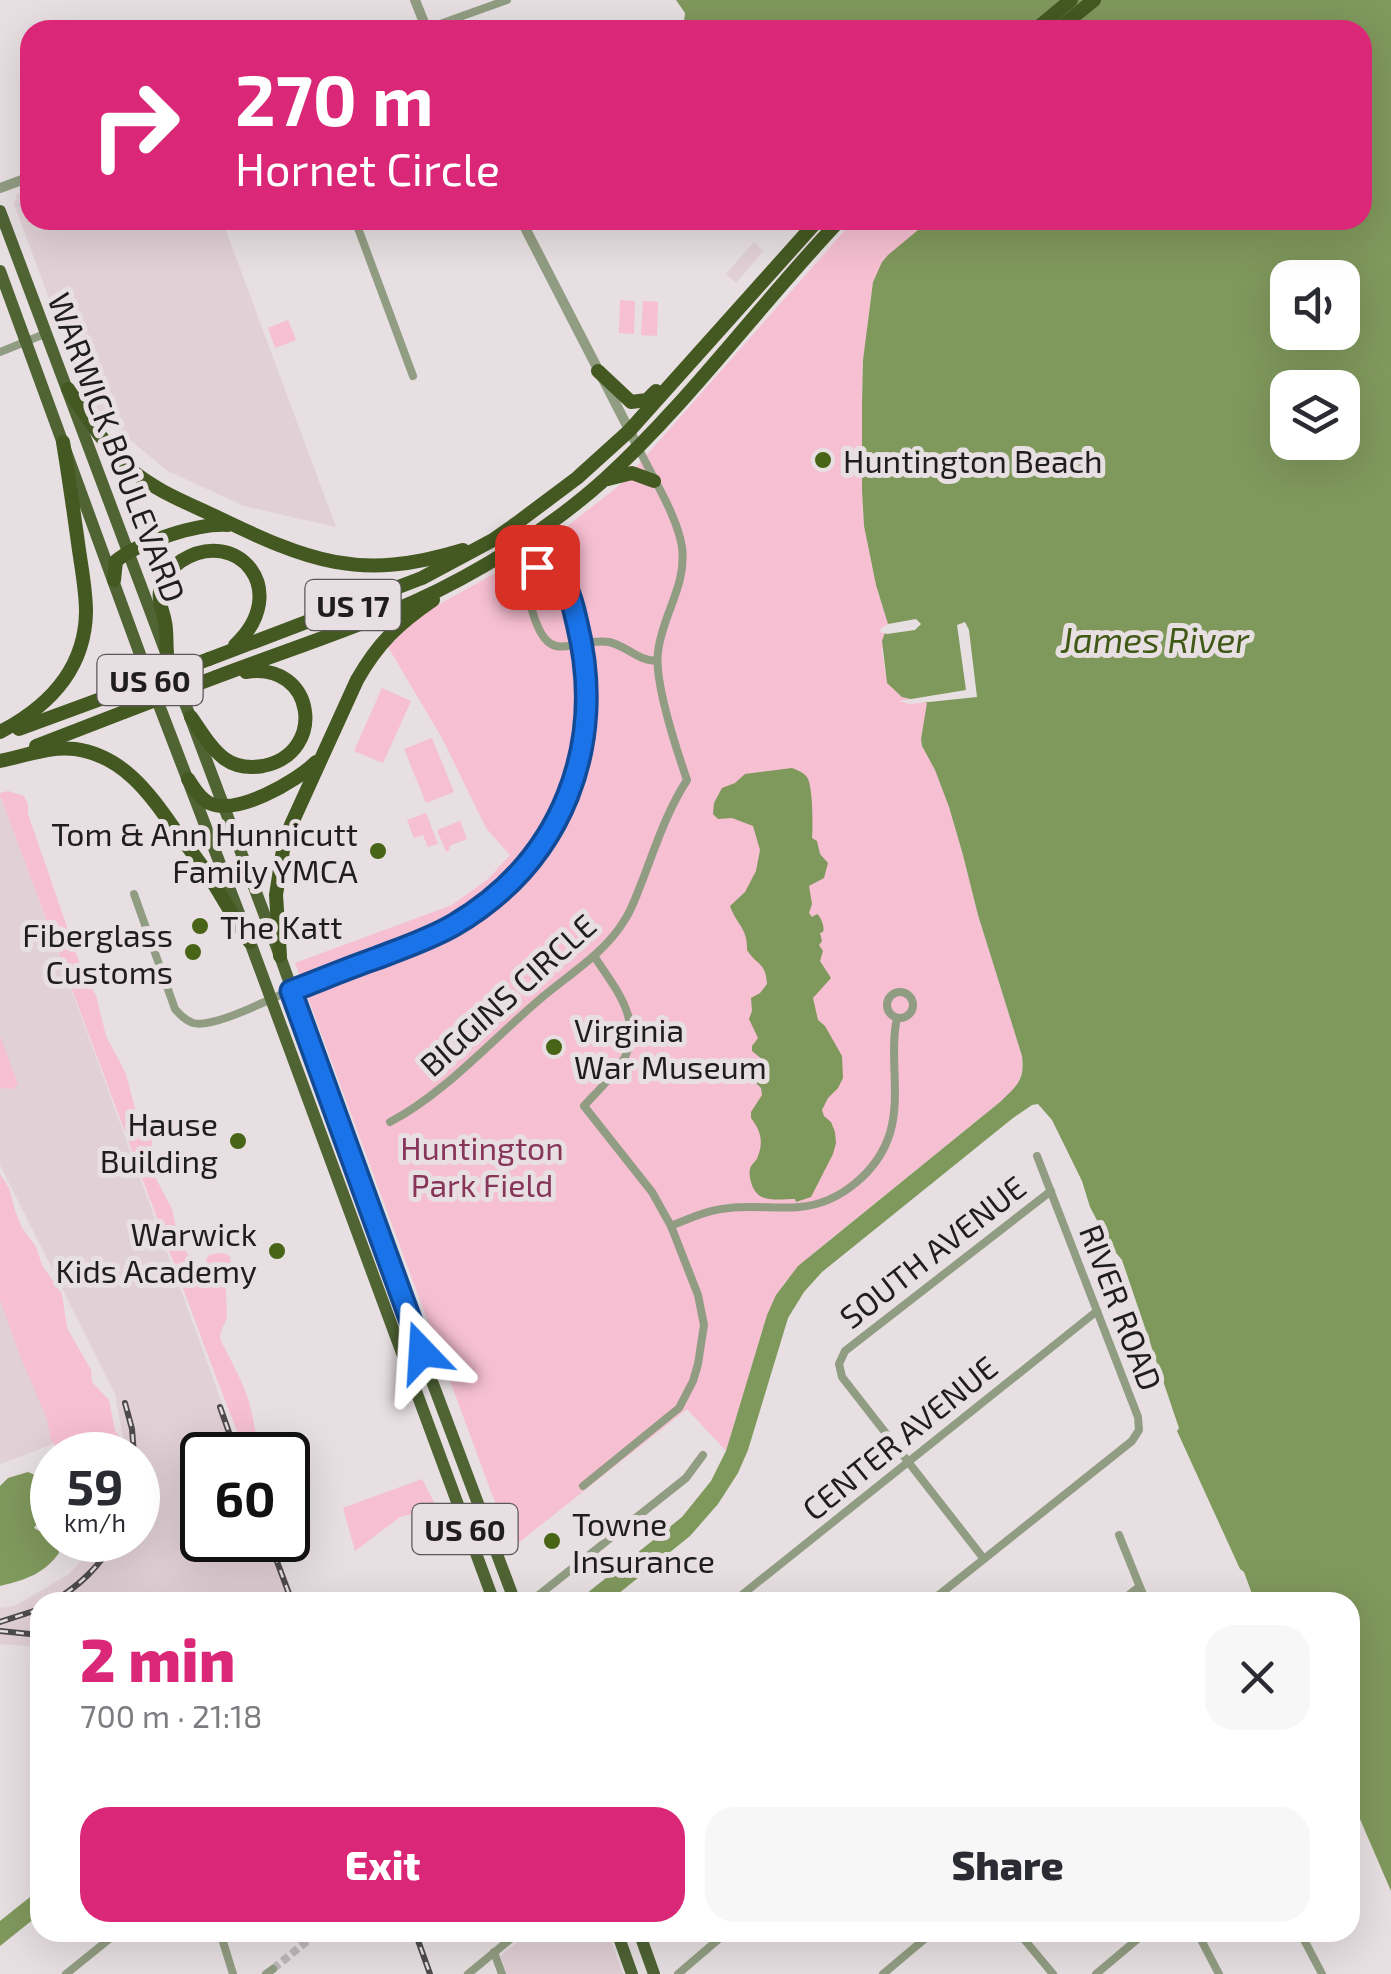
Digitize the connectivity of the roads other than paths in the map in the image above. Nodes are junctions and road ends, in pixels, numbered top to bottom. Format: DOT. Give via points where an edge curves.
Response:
graph roads {
  1 [pos="507,0"];
  2 [pos="1071,0"];
  3 [pos="1094,0"];
  4 [pos="453,20"];
  5 [pos="1047,20"];
  6 [pos="1069,20"];
  7 [pos="0,212"];
  8 [pos="359,230"];
  9 [pos="526,230"];
  10 [pos="809,230"];
  11 [pos="831,230"];
  12 [pos="0,270"];
  13 [pos="46,334"];
  14 [pos="26,342"];
  15 [pos="0,352"];
  16 [pos="684,369"];
  17 [pos="598,371"];
  18 [pos="413,376"];
  19 [pos="68,389"];
  20 [pos="629,431"];
  21 [pos="63,442"];
  22 [pos="638,448"];
  23 [pos="603,481"];
  24 [pos="654,481"];
  25 [pos="234,525"];
  26 [pos="492,540"];
  27 [pos="129,552"];
  28 [pos="460,578"];
  29 [pos="114,580"];
  30 [pos="582,644"];
  31 [pos="167,652"];
  32 [pos="216,656"];
  33 [pos="657,661"];
  34 [pos="216,677"];
  35 [pos="191,716"];
  36 [pos="4,732"];
  37 [pos="18,755"];
  38 [pos="323,755"];
  39 [pos="0,760"];
  40 [pos="188,779"];
  41 [pos="224,806"];
  42 [pos="134,894"];
  43 [pos="250,942"];
  44 [pos="280,956"];
  45 [pos="594,956"];
  46 [pos="291,991"];
  47 [pos="270,999"];
  48 [pos="898,1018"];
  49 [pos="390,1122"];
  50 [pos="338,1123"];
  51 [pos="319,1130"];
  52 [pos="1037,1156"];
  53 [pos="1050,1191"];
  54 [pos="670,1226"];
  55 [pos="1097,1310"];
  56 [pos="422,1352"];
  57 [pos="402,1359"];
  58 [pos="456,1447"];
  59 [pos="438,1454"];
  60 [pos="703,1455"];
  61 [pos="908,1462"];
  62 [pos="582,1486"];
  63 [pos="1119,1535"];
  64 [pos="984,1559"];
  65 [pos="1139,1586"];
  66 [pos="490,1592"];
  67 [pos="511,1592"];
  68 [pos="543,1592"];
  69 [pos="753,1592"];
  70 [pos="943,1592"];
  71 [pos="1132,1592"];
  72 [pos="1142,1592"];
  73 [pos="106,1942"];
  74 [pos="223,1942"];
  75 [pos="506,1942"];
  76 [pos="621,1942"];
  77 [pos="642,1942"];
  78 [pos="715,1942"];
  79 [pos="921,1942"];
  80 [pos="1026,1942"];
  81 [pos="1134,1942"];
  82 [pos="1201,1942"];
  83 [pos="1305,1942"];
  84 [pos="494,1952"];
  85 [pos="66,1974"];
  86 [pos="234,1974"];
  87 [pos="468,1974"];
  88 [pos="502,1974"];
  89 [pos="632,1974"];
  90 [pos="654,1974"];
  91 [pos="678,1974"];
  92 [pos="884,1974"];
  93 [pos="1053,1974"];
  94 [pos="1096,1974"];
  95 [pos="1219,1974"];
  96 [pos="1322,1974"];
  1 -- 4 [label="street"];
  2 -- 5 [label="highway"];
  3 -- 6 [label="highway"];
  7 -- 13 [label="main road, WARWICK BOULEVARD / US 60"];
  8 -- 18 [label="street"];
  9 -- 17 [label="street"];
  10 -- 16 [label="highway, US 17"];
  11 -- 22 [label="highway, US 17"];
  12 -- 14 [label="main road, WARWICK BOULEVARD / US 60"];
  13 -- 14 [label="street"];
  13 -- 19 [label="main road, WARWICK BOULEVARD / US 60"];
  14 -- 15 [label="street"];
  14 -- 21 [label="main road, WARWICK BOULEVARD / US 60"];
  16 -- 17 [label="highway" via="636,403"];
  16 -- 20 [label="highway, US 17"];
  17 -- 20 [label="street"];
  19 -- 25 [label="highway" via="138,476"];
  19 -- 27 [label="main road, WARWICK BOULEVARD / US 60"];
  20 -- 22 [label="street"];
  20 -- 26 [label="highway, US 17"];
  21 -- 29 [label="main road, WARWICK BOULEVARD / US 60"];
  21 -- 36 [label="highway" via="86,624 74,665 56,692"];
  22 -- 23 [label="highway, US 17"];
  22 -- 24 [label="street"];
  23 -- 24 [label="highway" via="627,473"];
  23 -- 28 [label="highway, US 17"];
  24 -- 33 [label="street" via="678,529 683,559"];
  25 -- 26 [label="highway" via="311,558 362,566 425,560"];
  25 -- 27 [label="highway" via="202,526"];
  26 -- 32 [label="highway, US 17" via="422,578"];
  27 -- 29 [label="highway" via="116,560"];
  27 -- 31 [label="main road, WARWICK BOULEVARD / US 60"];
  28 -- 34 [label="highway, US 17"];
  28 -- 38 [label="highway" via="376,648"];
  29 -- 40 [label="main road, WARWICK BOULEVARD / US 60"];
  30 -- 30 [label="street" via="562,579 537,567 526,582 543,636 554,646"];
  30 -- 33 [label="street" via="610,642"];
  30 -- 46 [label="street" via="583,745 565,805 531,860 451,927"];
  31 -- 32 [label="highway" via="162,584 179,562 211,552 240,558 259,585 260,608 251,628"];
  31 -- 35 [label="main road, WARWICK BOULEVARD / US 60"];
  32 -- 36 [label="highway, US 17, bridge"];
  33 -- 45 [label="street, BIGGINS CIRCLE" via="687,780 630,910"];
  34 -- 35 [label="highway" via="264,670 291,682 305,710 299,742 272,764 240,766 220,756"];
  34 -- 37 [label="highway, US 17, bridge"];
  35 -- 41 [label="main road, WARWICK BOULEVARD / US 60"];
  37 -- 39 [label="highway"];
  37 -- 43 [label="highway" via="76,750 124,769 146,788"];
  38 -- 41 [label="highway" via="292,782"];
  38 -- 44 [label="highway" via="280,862"];
  40 -- 41 [label="highway" via="205,801"];
  40 -- 43 [label="main road, WARWICK BOULEVARD / US 60"];
  41 -- 44 [label="main road, WARWICK BOULEVARD / US 60"];
  42 -- 47 [label="street" via="181,1016 207,1023"];
  43 -- 47 [label="main road, WARWICK BOULEVARD / US 60"];
  44 -- 46 [label="main road, WARWICK BOULEVARD / US 60"];
  45 -- 49 [label="street, BIGGINS CIRCLE"];
  45 -- 54 [label="street" via="624,1002 631,1037 620,1066 584,1106 652,1192"];
  46 -- 47 [label="street"];
  46 -- 50 [label="main road, WARWICK BOULEVARD / US 60"];
  47 -- 51 [label="main road, WARWICK BOULEVARD / US 60"];
  48 -- 54 [label="street" via="893,1116 871,1168 846,1190 808,1206 727,1208"];
  50 -- 51 [label="main road"];
  50 -- 56 [label="main road, WARWICK BOULEVARD / US 60"];
  51 -- 57 [label="main road, WARWICK BOULEVARD / US 60"];
  52 -- 53 [label="street, RIVER ROAD"];
  53 -- 55 [label="street, RIVER ROAD"];
  53 -- 61 [label="street, SOUTH AVENUE" via="845,1351 842,1377"];
  54 -- 62 [label="street" via="704,1325 693,1381 679,1408"];
  55 -- 61 [label="street, CENTER AVENUE"];
  55 -- 64 [label="street, RIVER ROAD" via="1139,1430"];
  56 -- 57 [label="main road"];
  56 -- 58 [label="main road, WARWICK BOULEVARD / US 60"];
  57 -- 59 [label="main road, WARWICK BOULEVARD / US 60"];
  58 -- 59 [label="main road"];
  58 -- 67 [label="main road, WARWICK BOULEVARD / US 60"];
  59 -- 66 [label="main road, WARWICK BOULEVARD / US 60"];
  60 -- 68 [label="street" via="686,1478"];
  61 -- 64 [label="street"];
  61 -- 69 [label="street, CENTER AVENUE"];
  63 -- 65 [label="street"];
  64 -- 70 [label="street"];
  65 -- 71 [label="street"];
  65 -- 72 [label="street"];
  73 -- 85 [label="street"];
  74 -- 86 [label="street"];
  75 -- 84 [label="street"];
  76 -- 89 [label="main road"];
  77 -- 90 [label="main road"];
  78 -- 91 [label="street"];
  79 -- 92 [label="street"];
  80 -- 93 [label="street"];
  81 -- 94 [label="street"];
  82 -- 95 [label="street"];
  83 -- 96 [label="street"];
  84 -- 87 [label="street"];
  84 -- 88 [label="street"];
}
